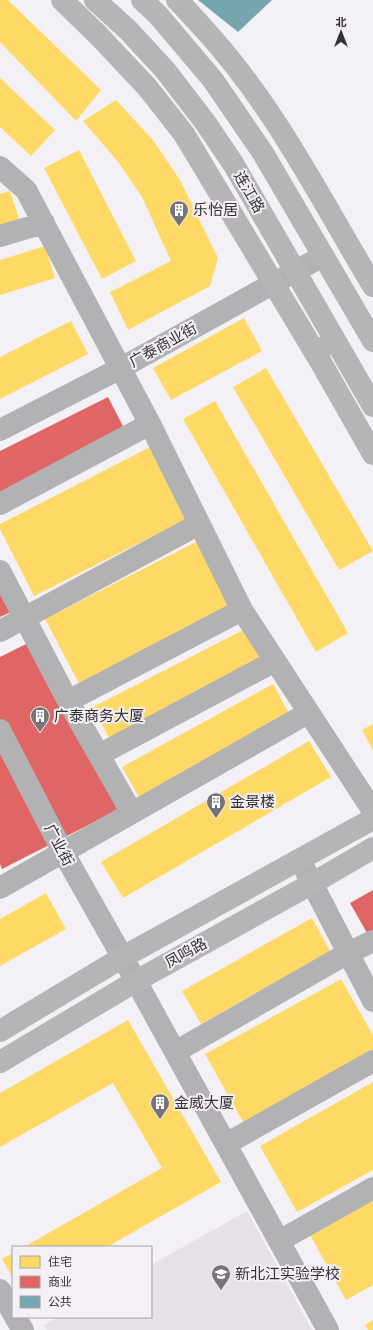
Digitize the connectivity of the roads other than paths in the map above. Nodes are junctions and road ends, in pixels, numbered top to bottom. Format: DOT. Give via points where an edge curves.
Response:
graph roads {
  1 [pos="62,0"];
  2 [pos="95,0"];
  3 [pos="142,0"];
  4 [pos="177,0"];
  5 [pos="0,167"];
  6 [pos="44,223"];
  7 [pos="0,236"];
  8 [pos="323,256"];
  9 [pos="295,272"];
  10 [pos="273,283"];
  11 [pos="373,286"];
  12 [pos="312,301"];
  13 [pos="373,341"];
  14 [pos="320,361"];
  15 [pos="121,368"];
  16 [pos="373,406"];
  17 [pos="150,424"];
  18 [pos="0,430"];
  19 [pos="373,454"];
  20 [pos="0,504"];
  21 [pos="199,524"];
  22 [pos="0,571"];
  23 [pos="242,610"];
  24 [pos="24,619"];
  25 [pos="0,631"];
  26 [pos="275,661"];
  27 [pos="68,701"];
  28 [pos="308,713"];
  29 [pos="0,730"];
  30 [pos="99,755"];
  31 [pos="373,811"];
  32 [pos="132,813"];
  33 [pos="373,819"];
  34 [pos="373,848"];
  35 [pos="63,852"];
  36 [pos="300,860"];
  37 [pos="313,883"];
  38 [pos="0,888"];
  39 [pos="373,941"];
  40 [pos="348,953"];
  41 [pos="123,957"];
  42 [pos="136,981"];
  43 [pos="373,1001"];
  44 [pos="0,1031"];
  45 [pos="175,1052"];
  46 [pos="373,1061"];
  47 [pos="0,1062"];
  48 [pos="226,1144"];
  49 [pos="373,1188"];
  50 [pos="279,1241"];
  51 [pos="0,1290"];
  52 [pos="12,1311"];
  53 [pos="16,1318"];
  54 [pos="23,1330"];
  55 [pos="328,1330"];
  1 -- 10 [label="main road, 连江路" via="147,87 184,134"];
  2 -- 9 [label="main road, 连江路" via="128,30 165,70 204,122 234,165"];
  3 -- 8 [label="main road, 连江路" via="158,15 212,80 262,153"];
  4 -- 11 [label="main road" via="221,48 258,95 294,150"];
  5 -- 6 [label="street" via="26,190"];
  6 -- 7 [label="street"];
  6 -- 15 [label="street"];
  8 -- 9 [label="street, 广泰商业街"];
  8 -- 13 [label="main road, 连江路"];
  9 -- 10 [label="street, 广泰商业街"];
  9 -- 12 [label="main road, 连江路"];
  10 -- 14 [label="main road, 连江路"];
  10 -- 15 [label="street, 广泰商业街"];
  12 -- 14 [label="main road"];
  12 -- 16 [label="main road, 连江路"];
  14 -- 19 [label="main road, 连江路"];
  15 -- 17 [label="street"];
  15 -- 18 [label="street, 广泰商业街"];
  17 -- 20 [label="street"];
  17 -- 21 [label="street"];
  21 -- 23 [label="street"];
  21 -- 24 [label="street"];
  22 -- 24 [label="street"];
  23 -- 26 [label="street"];
  23 -- 27 [label="street"];
  24 -- 25 [label="street"];
  24 -- 27 [label="street"];
  26 -- 28 [label="street"];
  26 -- 30 [label="street"];
  27 -- 30 [label="street"];
  28 -- 31 [label="street"];
  28 -- 32 [label="street"];
  29 -- 35 [label="street, 广业街"];
  30 -- 32 [label="street"];
  32 -- 35 [label="street"];
  33 -- 36 [label="main road, 凤鸣路"];
  34 -- 37 [label="main road, 凤鸣路"];
  35 -- 38 [label="street"];
  35 -- 41 [label="street, 广业街"];
  36 -- 37 [label="street"];
  36 -- 41 [label="main road, 凤鸣路"];
  37 -- 40 [label="street"];
  37 -- 42 [label="main road, 凤鸣路"];
  39 -- 40 [label="street"];
  40 -- 43 [label="street"];
  40 -- 45 [label="street"];
  41 -- 42 [label="street, 广业街"];
  41 -- 44 [label="main road, 凤鸣路"];
  42 -- 45 [label="street, 广业街"];
  42 -- 47 [label="main road, 凤鸣路"];
  45 -- 48 [label="street, 广业街"];
  46 -- 48 [label="street"];
  48 -- 50 [label="street, 广业街"];
  49 -- 50 [label="street"];
  50 -- 55 [label="street, 广业街"];
  51 -- 52 [label="street"];
  53 -- 54 [label="street"];
}
